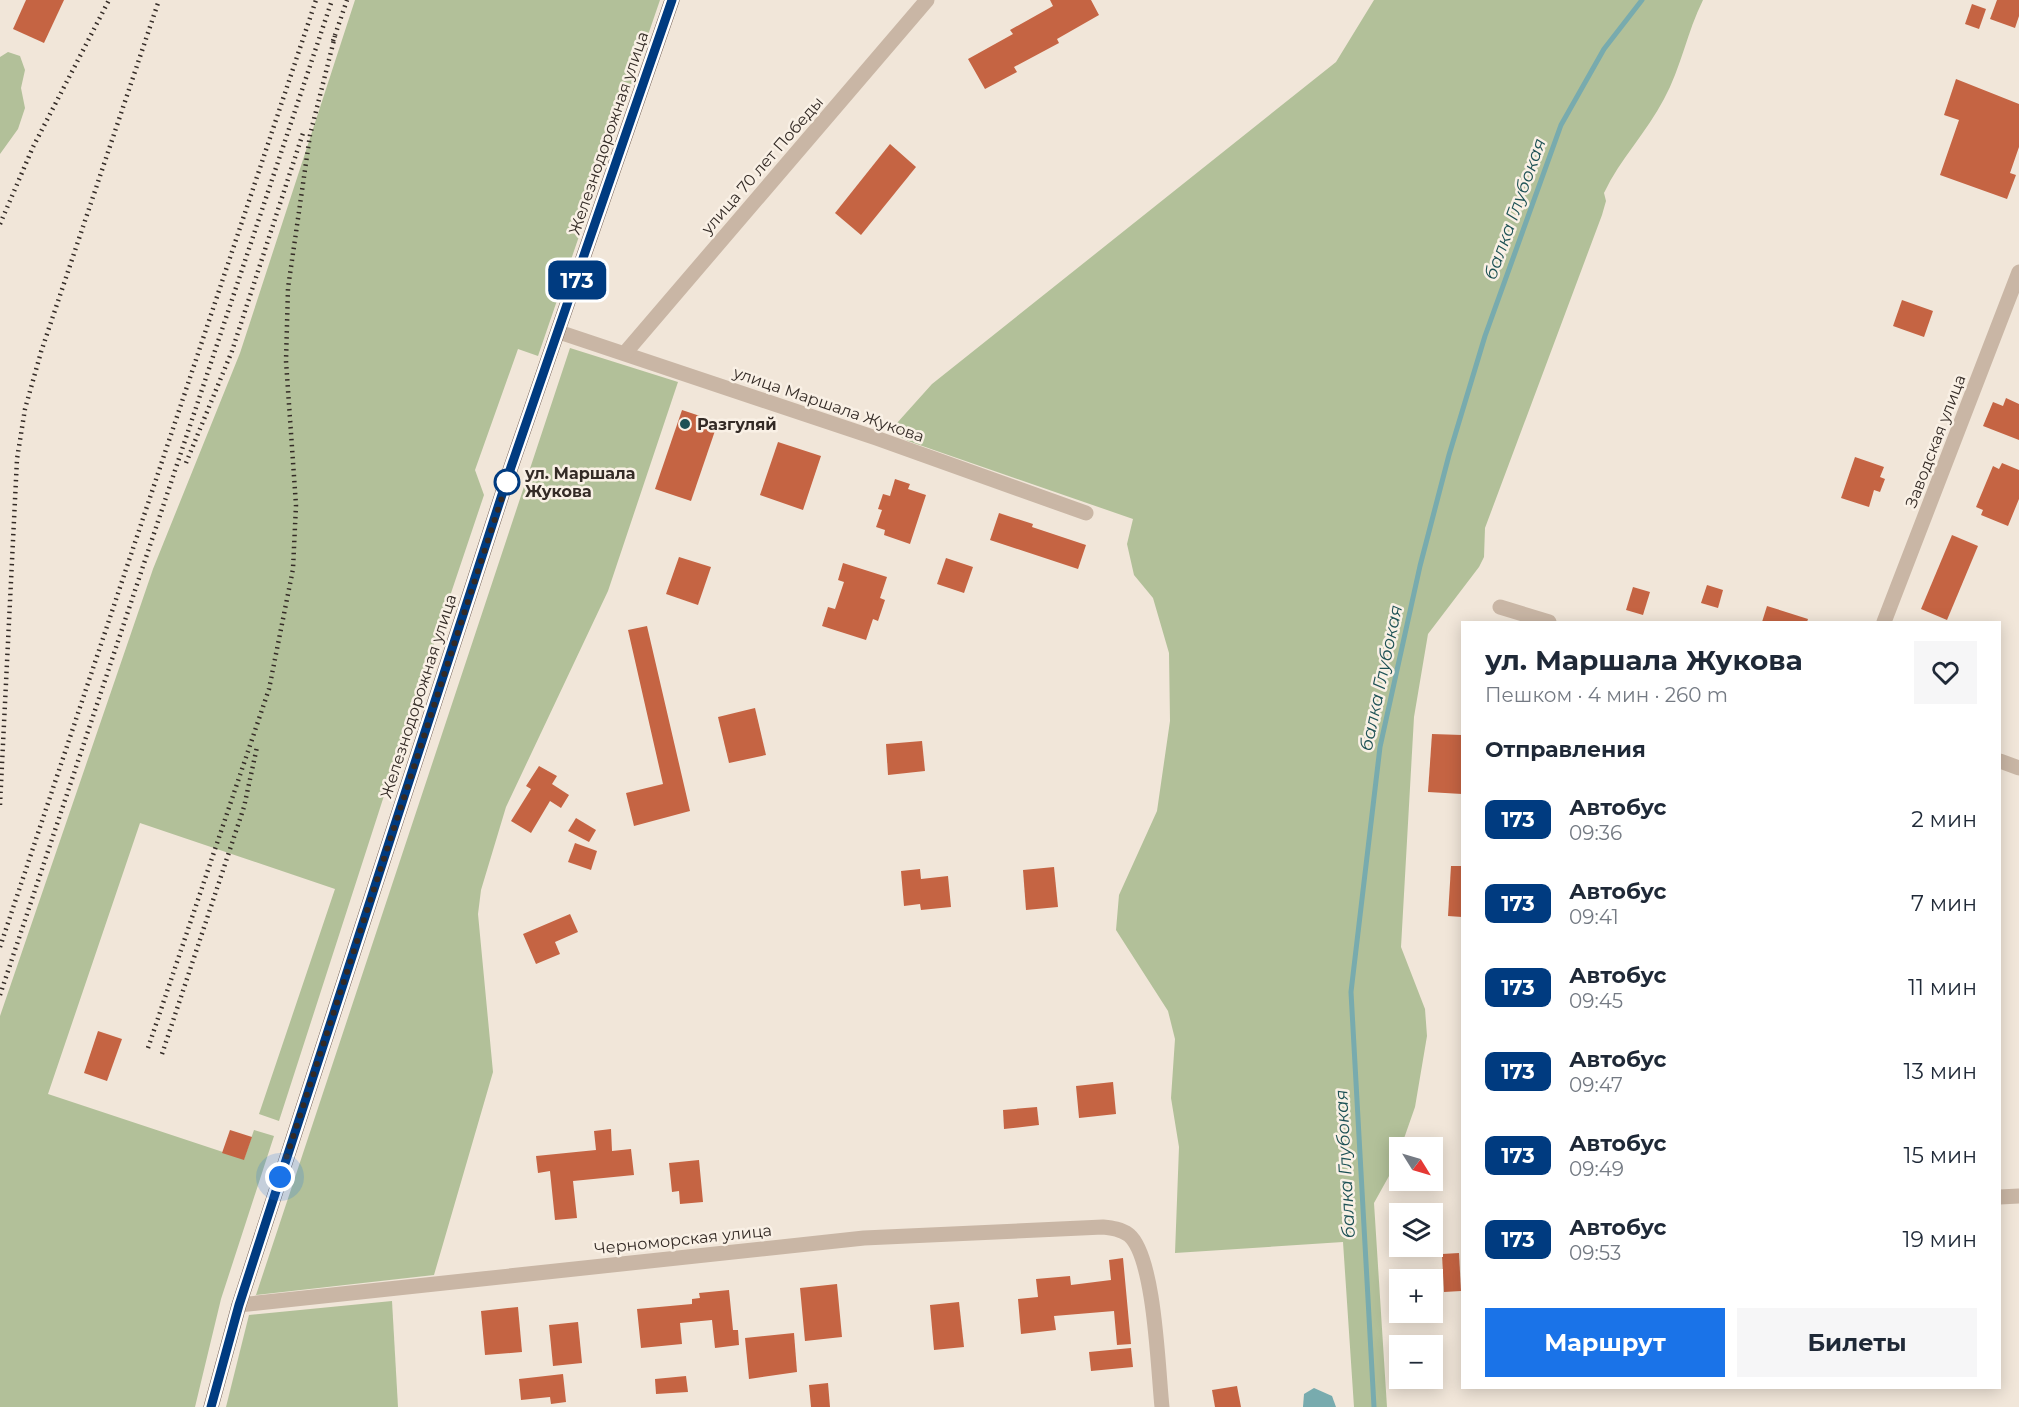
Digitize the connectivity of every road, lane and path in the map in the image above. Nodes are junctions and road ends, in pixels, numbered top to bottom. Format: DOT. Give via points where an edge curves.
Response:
graph roads {
  1 [pos="672,0"];
  2 [pos="927,0"];
  3 [pos="2019,272"];
  4 [pos="559,332"];
  5 [pos="625,353"];
  6 [pos="1086,513"];
  7 [pos="1500,608"];
  8 [pos="1546,621"];
  9 [pos="1884,621"];
  10 [pos="2001,761"];
  11 [pos="2019,768"];
  12 [pos="2019,1196"];
  13 [pos="2001,1197"];
  14 [pos="239,1305"];
  15 [pos="211,1407"];
  16 [pos="1162,1407"];
  1 -- 4 [label="main road, Железнодорожная улица"];
  2 -- 5 [label="street, улица 70 лет Победы"];
  3 -- 9 [label="street, Заводская улица"];
  4 -- 5 [label="street, улица Маршала Жукова"];
  4 -- 14 [label="main road, Железнодорожная улица" via="511,467"];
  5 -- 6 [label="street, улица Маршала Жукова"];
  7 -- 8 [label="street"];
  10 -- 11 [label="street"];
  12 -- 13 [label="street"];
  14 -- 15 [label="main road, Железнодорожная улица"];
  14 -- 16 [label="street, Черноморская улица" via="864,1238 1103,1227 1130,1236 1147,1268"];
}
